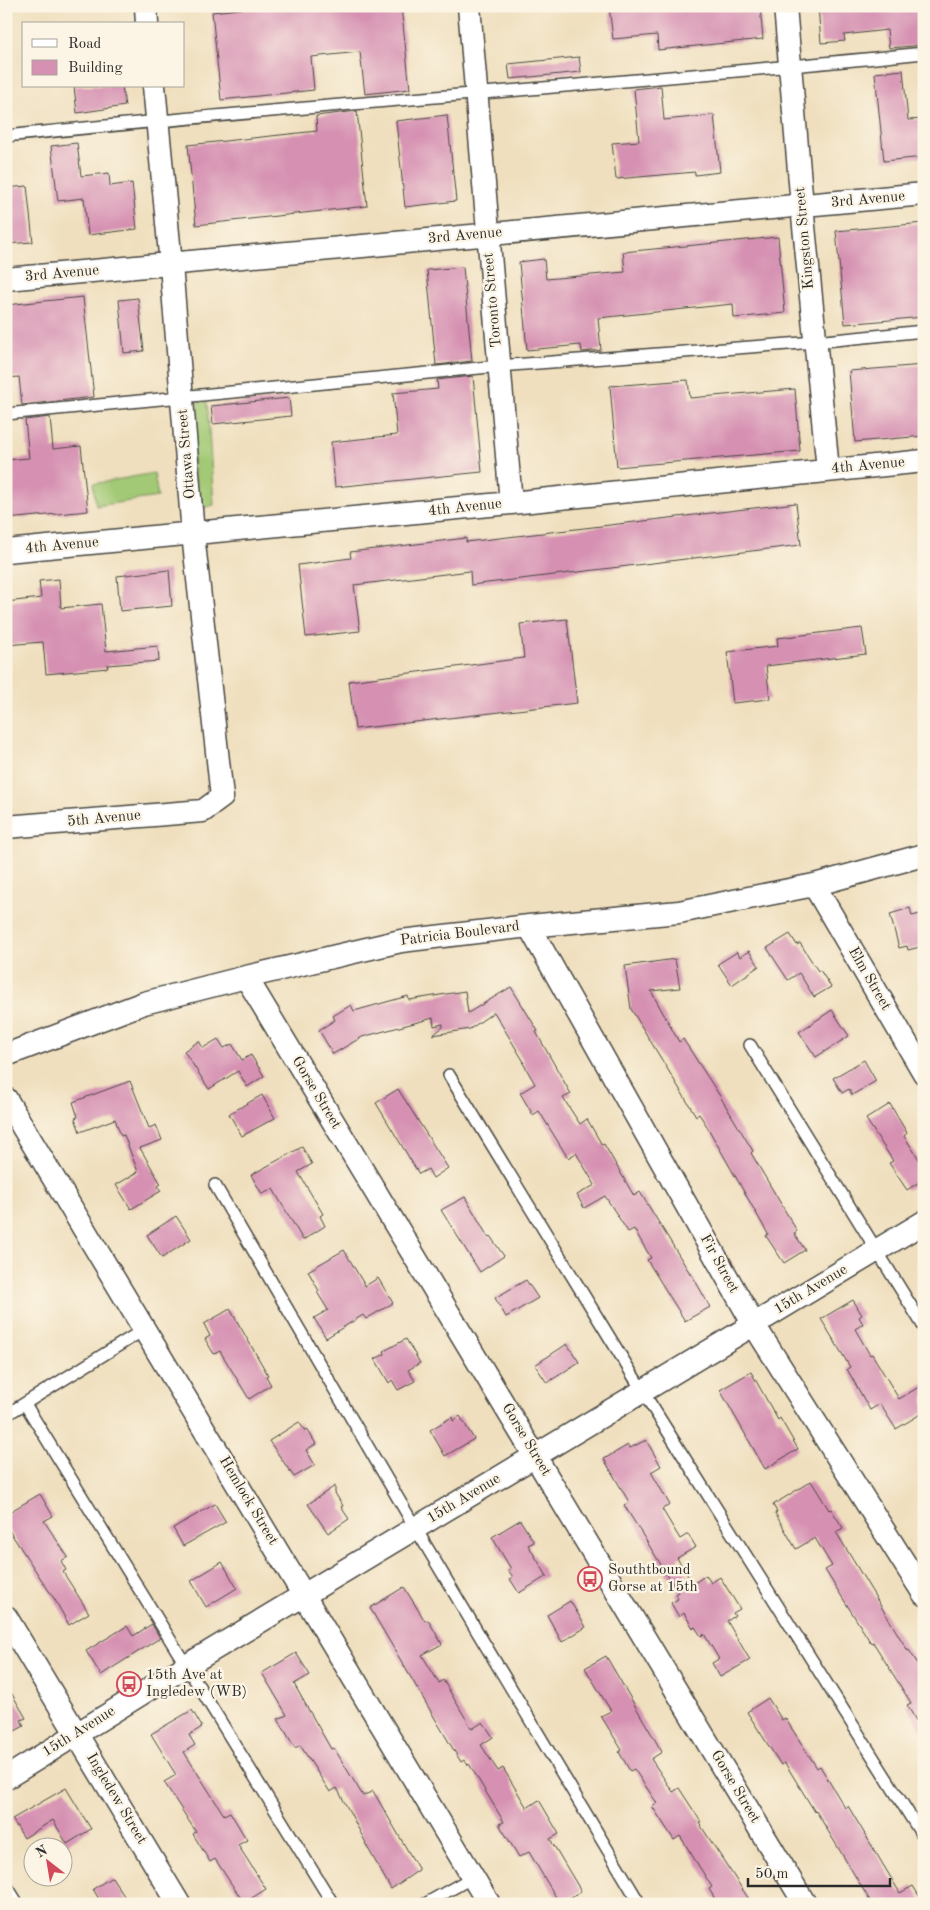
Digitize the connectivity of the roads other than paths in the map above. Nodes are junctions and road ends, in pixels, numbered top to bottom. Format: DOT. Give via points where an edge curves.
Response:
graph roads {
  1 [pos="146,6"];
  2 [pos="469,6"];
  3 [pos="785,6"];
  4 [pos="147,22"];
  5 [pos="924,53"];
  6 [pos="790,67"];
  7 [pos="154,88"];
  8 [pos="476,94"];
  9 [pos="157,120"];
  10 [pos="6,136"];
  11 [pos="924,194"];
  12 [pos="802,206"];
  13 [pos="487,234"];
  14 [pos="171,265"];
  15 [pos="6,279"];
  16 [pos="924,331"];
  17 [pos="815,342"];
  18 [pos="500,366"];
  19 [pos="182,397"];
  20 [pos="6,414"];
  21 [pos="924,461"];
  22 [pos="828,470"];
  23 [pos="511,503"];
  24 [pos="193,534"];
  25 [pos="6,551"];
  26 [pos="202,811"];
  27 [pos="6,827"];
  28 [pos="924,855"];
  29 [pos="814,885"];
  30 [pos="529,926"];
  31 [pos="246,976"];
  32 [pos="750,1046"];
  33 [pos="6,1055"];
  34 [pos="924,1074"];
  35 [pos="448,1075"];
  36 [pos="6,1099"];
  37 [pos="216,1185"];
  38 [pos="924,1222"];
  39 [pos="877,1251"];
  40 [pos="754,1325"];
  41 [pos="924,1327"];
  42 [pos="145,1329"];
  43 [pos="643,1392"];
  44 [pos="25,1404"];
  45 [pos="6,1415"];
  46 [pos="536,1456"];
  47 [pos="416,1529"];
  48 [pos="924,1594"];
  49 [pos="304,1595"];
  50 [pos="6,1617"];
  51 [pos="186,1666"];
  52 [pos="76,1734"];
  53 [pos="6,1778"];
  54 [pos="924,1838"];
  55 [pos="473,1877"];
  56 [pos="6,1885"];
  57 [pos="18,1904"];
  58 [pos="180,1904"];
  59 [pos="333,1904"];
  60 [pos="425,1904"];
  61 [pos="489,1904"];
  62 [pos="640,1904"];
  63 [pos="805,1904"];
  1 -- 4 [label="street"];
  2 -- 8 [label="street, Toronto Street"];
  3 -- 6 [label="street, Kingston Street"];
  5 -- 6 [label="lane"];
  6 -- 8 [label="lane"];
  6 -- 12 [label="street, Kingston Street"];
  7 -- 9 [label="street, Ottawa Street"];
  8 -- 9 [label="lane"];
  8 -- 13 [label="street, Toronto Street"];
  9 -- 10 [label="lane"];
  9 -- 14 [label="street, Ottawa Street"];
  11 -- 12 [label="street, 3rd Avenue"];
  12 -- 13 [label="street, 3rd Avenue"];
  12 -- 17 [label="street, Kingston Street"];
  13 -- 14 [label="street, 3rd Avenue"];
  13 -- 18 [label="street, Toronto Street"];
  14 -- 15 [label="street, 3rd Avenue"];
  14 -- 19 [label="street, Ottawa Street"];
  16 -- 17 [label="lane"];
  17 -- 18 [label="lane"];
  17 -- 22 [label="street, Kingston Street"];
  18 -- 19 [label="lane"];
  18 -- 23 [label="street, Toronto Street"];
  19 -- 20 [label="lane"];
  19 -- 24 [label="street, Ottawa Street"];
  21 -- 22 [label="street, 4th Avenue"];
  22 -- 23 [label="street, 4th Avenue"];
  23 -- 24 [label="street, 4th Avenue"];
  24 -- 25 [label="street, 4th Avenue"];
  24 -- 26 [label="street, Ottawa Street" via="222,797"];
  26 -- 27 [label="street, 5th Avenue"];
  28 -- 29 [label="street, Patricia Boulevard"];
  29 -- 30 [label="street, Patricia Boulevard" via="679,912"];
  29 -- 34 [label="street, Elm Street"];
  30 -- 31 [label="street, Patricia Boulevard" via="401,941"];
  30 -- 40 [label="street, Fir Street"];
  31 -- 33 [label="street, Patricia Boulevard" via="144,1004"];
  31 -- 46 [label="street, Gorse Street"];
  32 -- 39 [label="lane"];
  35 -- 43 [label="lane"];
  36 -- 42 [label="street, Hemlock Street"];
  37 -- 47 [label="lane"];
  38 -- 39 [label="street, 15th Avenue"];
  39 -- 40 [label="street, 15th Avenue"];
  39 -- 41 [label="lane"];
  40 -- 43 [label="street, 15th Avenue"];
  40 -- 48 [label="street, Fir Street"];
  42 -- 44 [label="lane"];
  42 -- 49 [label="street, Hemlock Street"];
  43 -- 46 [label="street, 15th Avenue"];
  43 -- 54 [label="lane"];
  44 -- 45 [label="lane"];
  44 -- 51 [label="lane"];
  46 -- 47 [label="street, 15th Avenue"];
  46 -- 63 [label="street, Gorse Street"];
  47 -- 49 [label="street, 15th Avenue"];
  47 -- 62 [label="lane"];
  49 -- 51 [label="street, 15th Avenue"];
  49 -- 55 [label="street, Hemlock Street"];
  50 -- 52 [label="street, Ingledew Street"];
  51 -- 52 [label="street, 15th Avenue"];
  51 -- 59 [label="lane"];
  52 -- 53 [label="street, 15th Avenue"];
  52 -- 58 [label="street, Ingledew Street"];
  55 -- 60 [label="lane"];
  55 -- 61 [label="street, Hemlock Street"];
  56 -- 57 [label="lane"];
}
